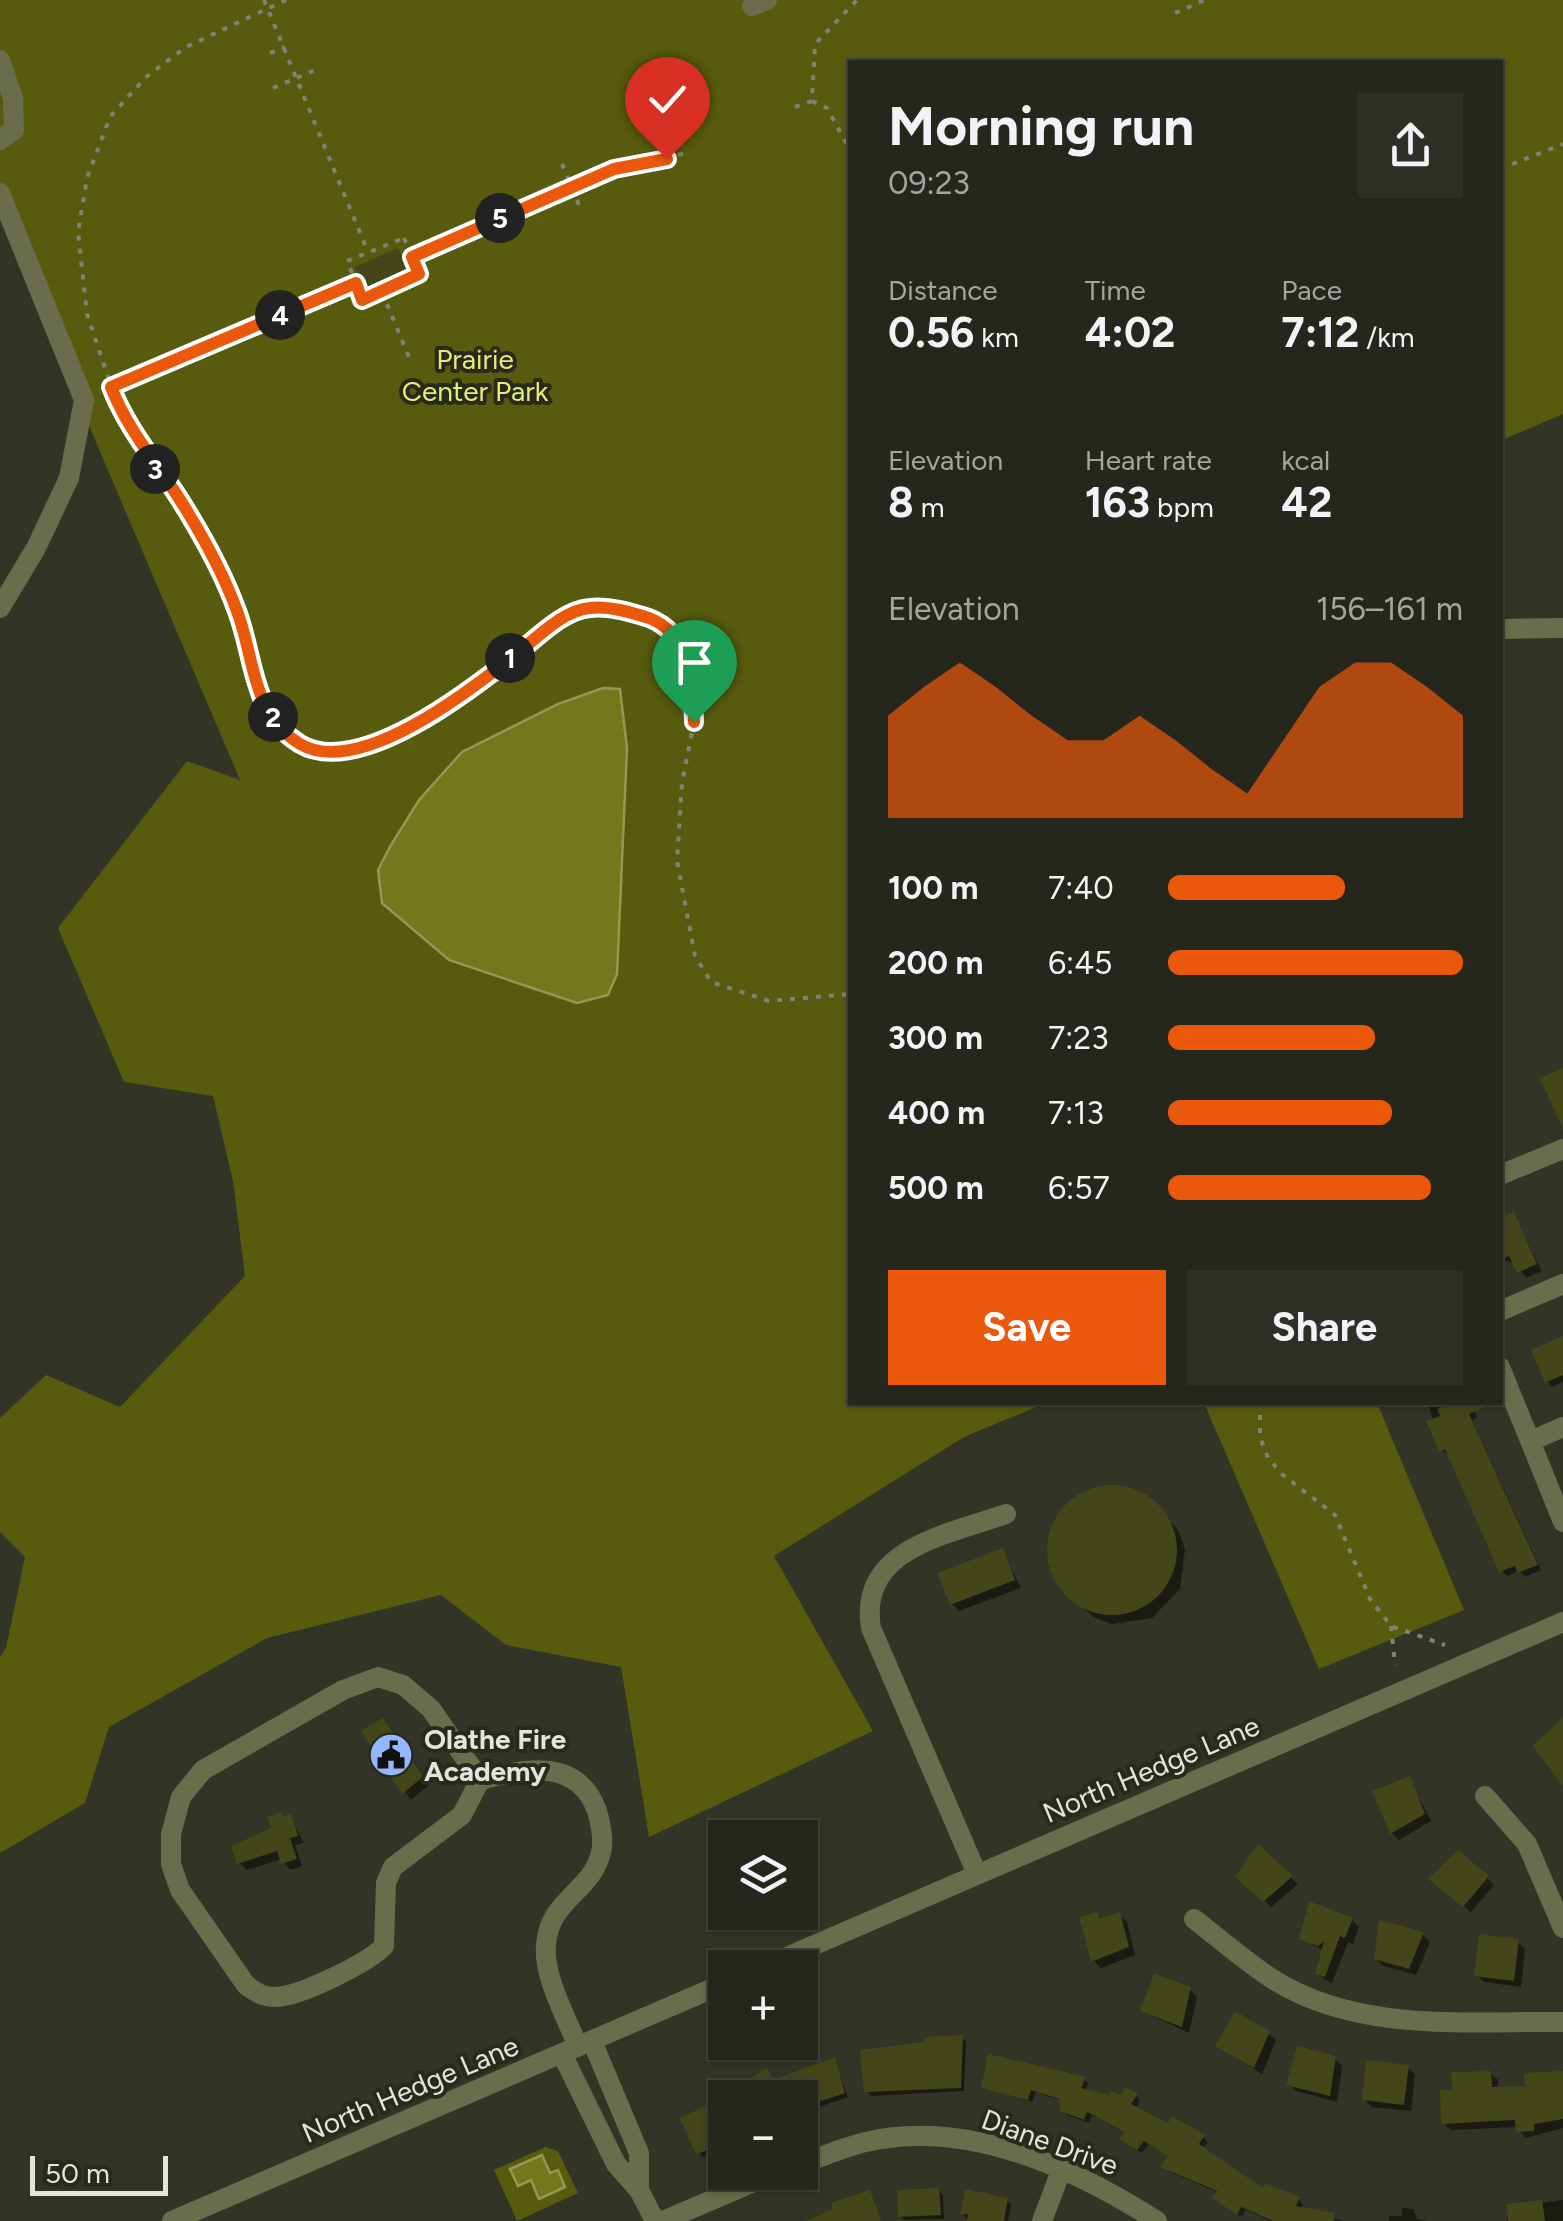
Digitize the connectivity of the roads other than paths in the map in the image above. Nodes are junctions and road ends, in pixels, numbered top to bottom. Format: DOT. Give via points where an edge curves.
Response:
graph roads {
  1 [pos="0,60"];
  2 [pos="0,140"];
  3 [pos="0,193"];
  4 [pos="0,608"];
  5 [pos="1563,628"];
  6 [pos="1503,629"];
  7 [pos="1563,1148"];
  8 [pos="1503,1174"];
  9 [pos="1563,1284"];
  10 [pos="1503,1310"];
  11 [pos="1503,1374"];
  12 [pos="1563,1427"];
  13 [pos="1530,1441"];
  14 [pos="1006,1514"];
  15 [pos="1563,1522"];
  16 [pos="1563,1622"];
  17 [pos="480,1780"];
  18 [pos="1485,1796"];
  19 [pos="977,1874"];
  20 [pos="1194,1919"];
  21 [pos="1563,1928"];
  22 [pos="802,1950"];
  23 [pos="708,1990"];
  24 [pos="1563,2022"];
  25 [pos="577,2048"];
  26 [pos="818,2158"];
  27 [pos="1061,2170"];
  28 [pos="640,2190"];
  29 [pos="736,2190"];
  30 [pos="172,2221"];
  31 [pos="654,2221"];
  32 [pos="663,2221"];
  33 [pos="1042,2221"];
  34 [pos="1158,2221"];
  1 -- 2 [label="street" via="17,118"];
  3 -- 4 [label="street" via="84,400 69,478"];
  5 -- 6 [label="street"];
  7 -- 8 [label="street"];
  9 -- 10 [label="street"];
  11 -- 13 [label="street"];
  12 -- 13 [label="street"];
  13 -- 15 [label="street"];
  14 -- 19 [label="street" via="892,1559 867,1604 871,1628"];
  16 -- 19 [label="street, North Hedge Lane"];
  17 -- 17 [label="street" via="432,1709 403,1684 378,1677 202,1770 180,1798 171,1864 180,1890 246,1985 260,1996 280,1998 372,1959 384,1946 386,1883 393,1867 462,1816"];
  17 -- 25 [label="street" via="543,1768 571,1776 592,1798 602,1828 600,1857 550,1921 545,1950"];
  18 -- 21 [label="street" via="1526,1844"];
  19 -- 22 [label="street, North Hedge Lane"];
  20 -- 24 [label="street" via="1275,1981 1328,2006 1414,2020"];
  23 -- 25 [label="street, North Hedge Lane"];
  25 -- 28 [label="street" via="616,2164"];
  25 -- 28 [label="street" via="639,2153"];
  25 -- 30 [label="street, North Hedge Lane"];
  26 -- 27 [label="street, Diane Drive" via="868,2142 920,2136 982,2141"];
  27 -- 33 [label="street"];
  27 -- 34 [label="street, Diane Drive"];
  28 -- 31 [label="street"];
  29 -- 32 [label="street"];
}
